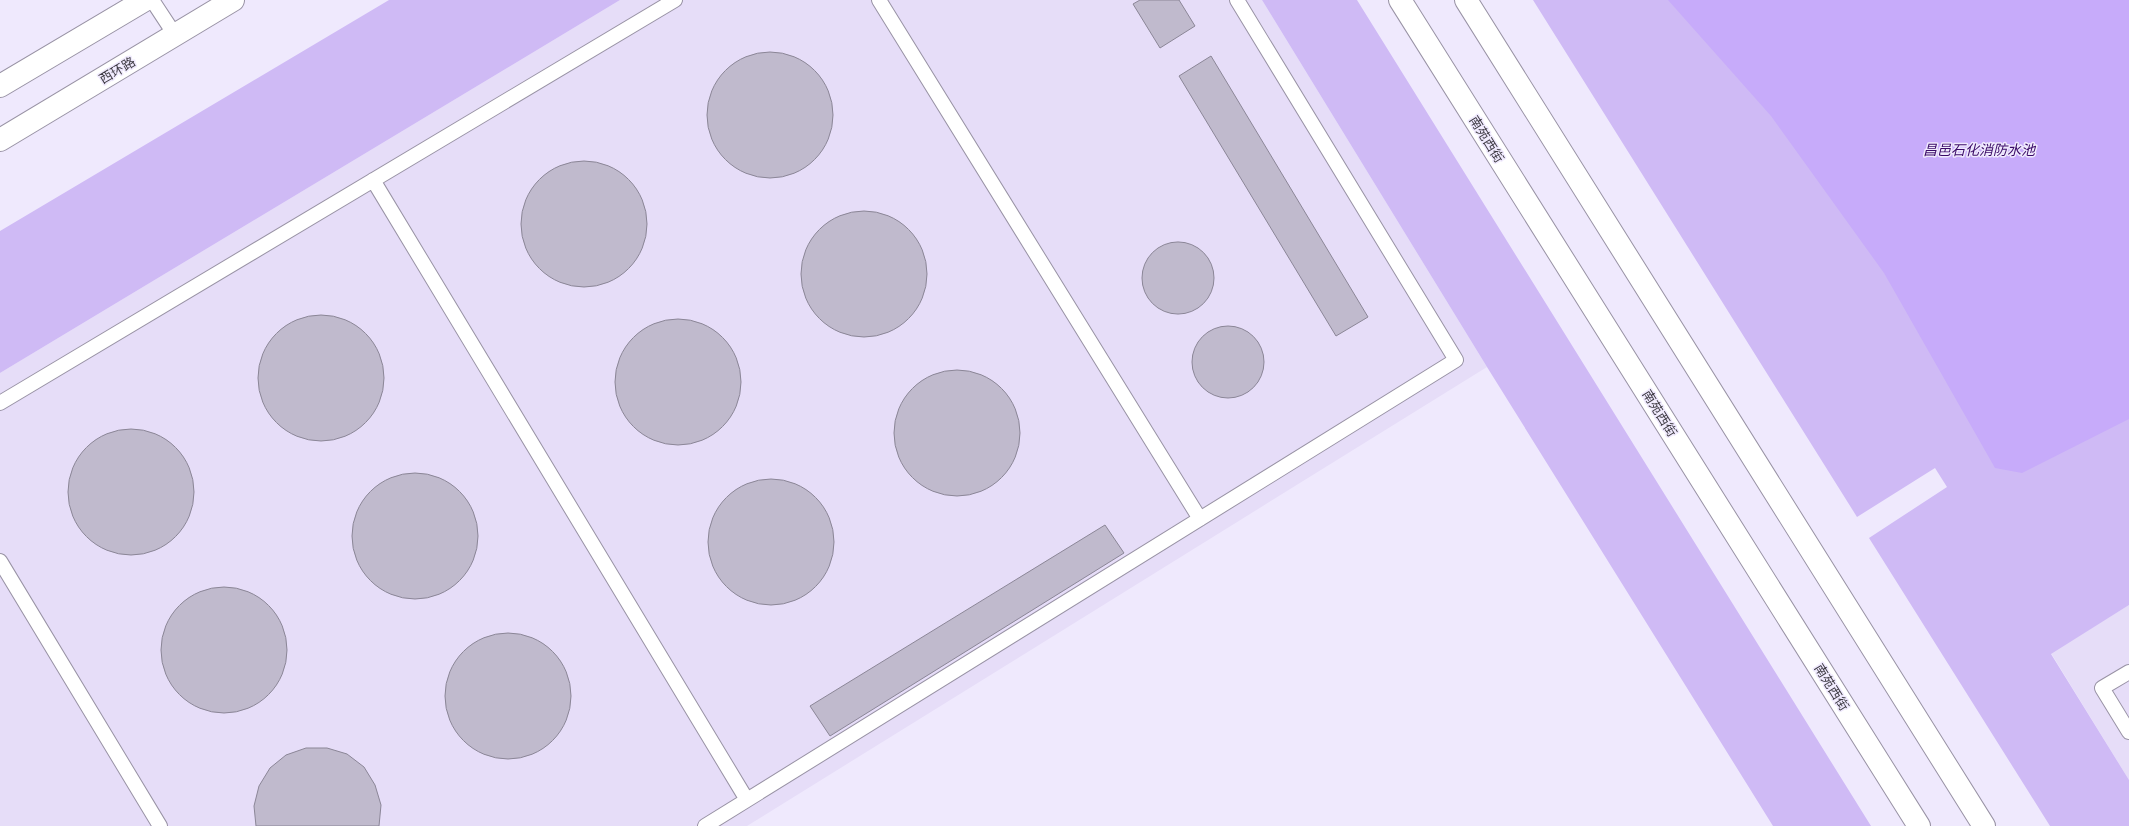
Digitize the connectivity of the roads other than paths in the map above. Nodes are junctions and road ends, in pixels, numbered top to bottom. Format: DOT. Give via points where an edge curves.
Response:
graph roads {
  1 [pos="145,0"];
  2 [pos="152,0"];
  3 [pos="233,0"];
  4 [pos="675,0"];
  5 [pos="879,0"];
  6 [pos="1237,0"];
  7 [pos="1400,0"];
  8 [pos="1466,0"];
  9 [pos="175,35"];
  10 [pos="0,86"];
  11 [pos="0,140"];
  12 [pos="373,180"];
  13 [pos="0,403"];
  14 [pos="1200,519"];
  15 [pos="0,561"];
  16 [pos="2129,672"];
  17 [pos="2129,732"];
  18 [pos="747,800"];
  19 [pos="160,826"];
  20 [pos="705,826"];
  21 [pos="1919,826"];
  22 [pos="1984,826"];
  1 -- 10 [label="main road"];
  2 -- 9 [label="lane"];
  3 -- 9 [label="main road, 西环路"];
  4 -- 12 [label="lane"];
  5 -- 14 [label="lane"];
  6 -- 14 [label="lane" via="1456,360"];
  7 -- 21 [label="main road, 南苑西街"];
  8 -- 22 [label="main road"];
  9 -- 11 [label="main road, 西环路"];
  12 -- 13 [label="lane"];
  12 -- 18 [label="lane"];
  14 -- 18 [label="lane"];
  15 -- 19 [label="lane"];
  16 -- 17 [label="lane" via="2102,688"];
  18 -- 20 [label="lane"];
}
